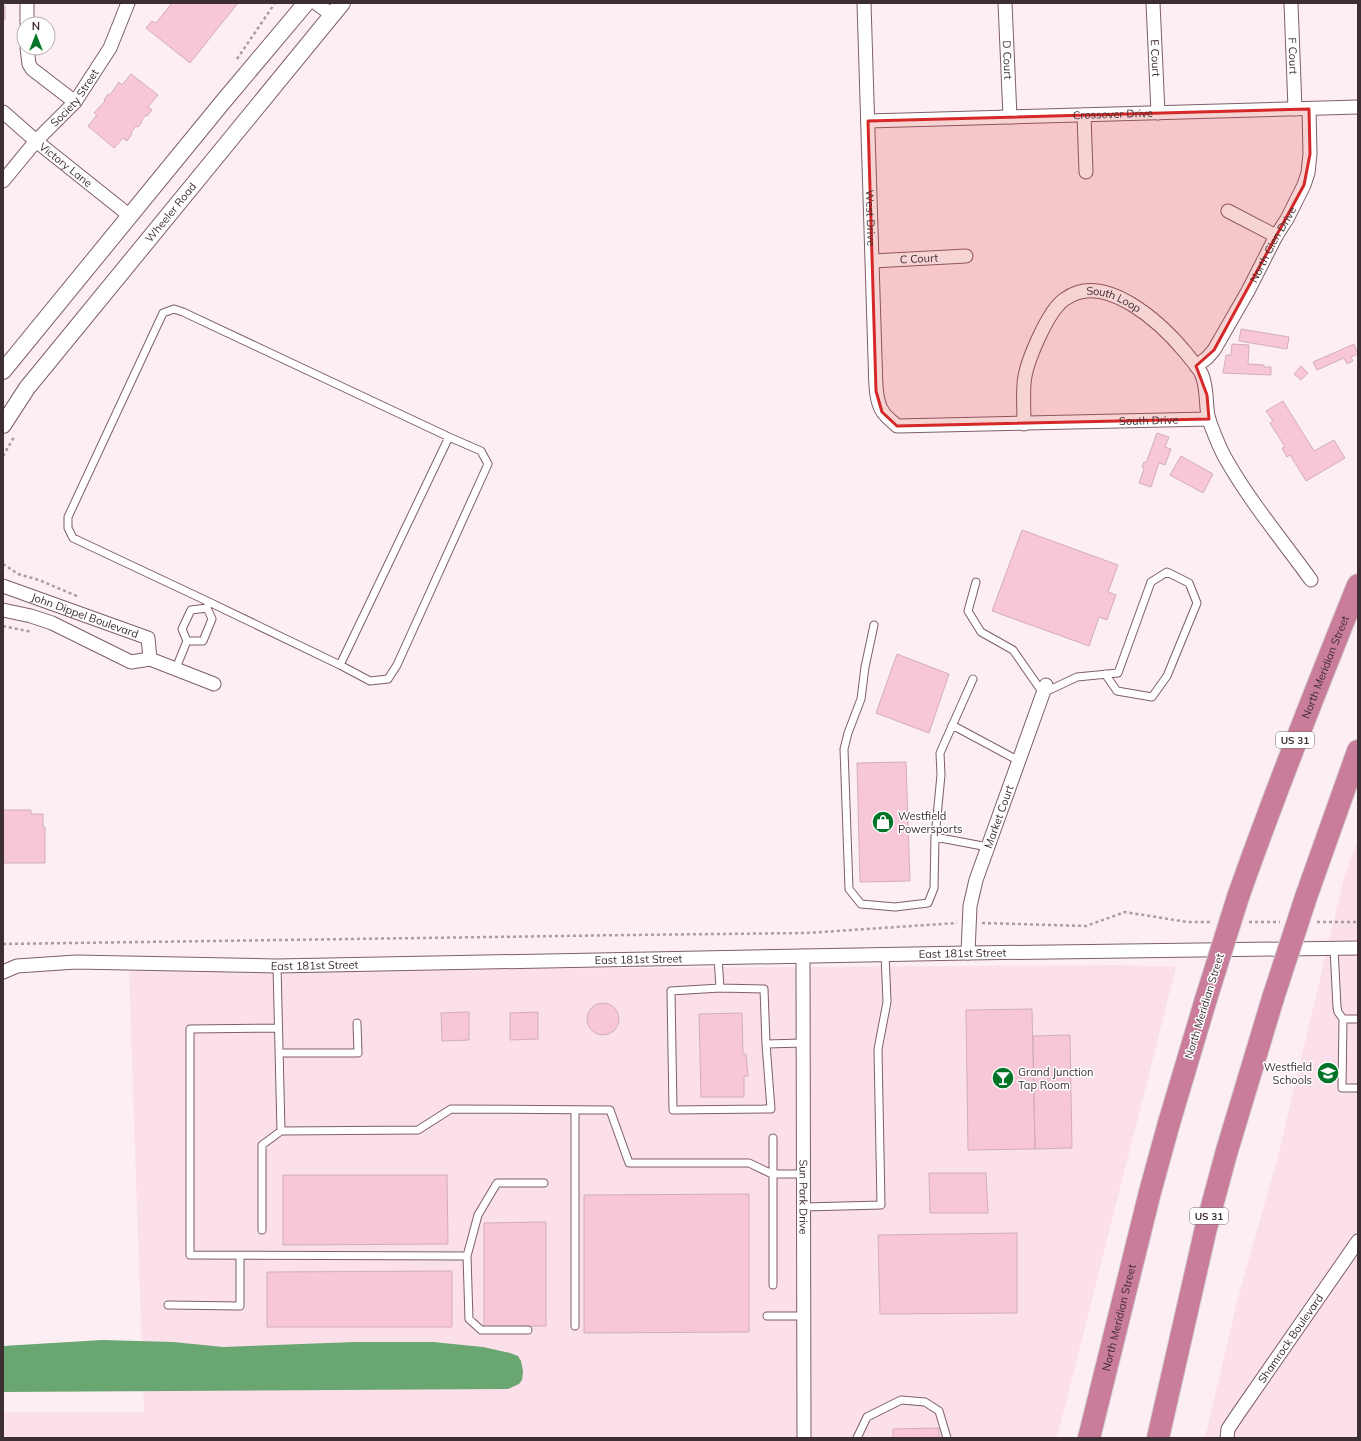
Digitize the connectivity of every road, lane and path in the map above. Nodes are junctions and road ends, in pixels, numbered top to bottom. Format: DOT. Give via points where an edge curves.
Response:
graph roads {
  1 [pos="27,3"];
  2 [pos="128,3"];
  3 [pos="306,3"];
  4 [pos="316,3"];
  5 [pos="864,3"];
  6 [pos="1005,3"];
  7 [pos="1153,3"];
  8 [pos="1291,3"];
  9 [pos="337,9"];
  10 [pos="27,16"];
  11 [pos="27,56"];
  12 [pos="75,102"];
  13 [pos="1358,107"];
  14 [pos="1295,109"];
  15 [pos="1308,109"];
  16 [pos="3,112"];
  17 [pos="1158,113"];
  18 [pos="1084,115"];
  19 [pos="1010,117"];
  20 [pos="868,121"];
  21 [pos="36,141"];
  22 [pos="1086,172"];
  23 [pos="3,181"];
  24 [pos="1228,211"];
  25 [pos="130,216"];
  26 [pos="1276,236"];
  27 [pos="966,256"];
  28 [pos="873,261"];
  29 [pos="1196,366"];
  30 [pos="3,371"];
  31 [pos="1209,419"];
  32 [pos="1024,424"];
  33 [pos="3,426"];
  34 [pos="897,426"];
  35 [pos="449,437"];
  36 [pos="3,564"];
  37 [pos="1311,580"];
  38 [pos="976,582"];
  39 [pos="1358,585"];
  40 [pos="3,586"];
  41 [pos="82,598"];
  42 [pos="208,605"];
  43 [pos="3,610"];
  44 [pos="874,625"];
  45 [pos="187,641"];
  46 [pos="150,659"];
  47 [pos="340,665"];
  48 [pos="176,668"];
  49 [pos="1105,674"];
  50 [pos="973,679"];
  51 [pos="214,684"];
  52 [pos="1044,689"];
  53 [pos="952,725"];
  54 [pos="1358,751"];
  55 [pos="1019,761"];
  56 [pos="935,837"];
  57 [pos="988,847"];
  58 [pos="1219,922"];
  59 [pos="1243,922"];
  60 [pos="1283,922"];
  61 [pos="1315,922"];
  62 [pos="1358,922"];
  63 [pos="969,923"];
  64 [pos="3,944"];
  65 [pos="1334,948"];
  66 [pos="1358,948"];
  67 [pos="968,953"];
  68 [pos="886,954"];
  69 [pos="803,956"];
  70 [pos="718,957"];
  71 [pos="3,960"];
  72 [pos="17,966"];
  73 [pos="276,966"];
  74 [pos="3,972"];
  75 [pos="720,988"];
  76 [pos="1343,1019"];
  77 [pos="1358,1019"];
  78 [pos="357,1023"];
  79 [pos="278,1028"];
  80 [pos="803,1043"];
  81 [pos="766,1044"];
  82 [pos="279,1053"];
  83 [pos="1358,1088"];
  84 [pos="575,1110"];
  85 [pos="281,1131"];
  86 [pos="773,1138"];
  87 [pos="772,1174"];
  88 [pos="804,1174"];
  89 [pos="544,1183"];
  90 [pos="804,1207"];
  91 [pos="262,1230"];
  92 [pos="1358,1241"];
  93 [pos="240,1255"];
  94 [pos="467,1256"];
  95 [pos="773,1285"];
  96 [pos="168,1305"];
  97 [pos="767,1316"];
  98 [pos="804,1316"];
  99 [pos="575,1326"];
  100 [pos="528,1330"];
  101 [pos="804,1438"];
  102 [pos="857,1438"];
  103 [pos="947,1438"];
  104 [pos="1089,1438"];
  105 [pos="1158,1438"];
  106 [pos="1227,1438"];
  1 -- 10 [label="street"];
  2 -- 12 [label="street, Society Street" via="110,48"];
  3 -- 25 [label="street"];
  4 -- 9 [label="street"];
  5 -- 20 [label="street, West Drive"];
  6 -- 19 [label="street, D Court"];
  7 -- 17 [label="street, E Court"];
  8 -- 14 [label="street, F Court"];
  9 -- 33 [label="street, Wheeler Road" via="27,388"];
  11 -- 12 [label="street" via="32,69"];
  12 -- 21 [label="street, Society Street"];
  13 -- 15 [label="street, Crossover Drive"];
  14 -- 15 [label="street, Crossover Drive"];
  14 -- 17 [label="street, Crossover Drive"];
  15 -- 26 [label="street, North Glen Drive" via="1308,173 1287,219"];
  16 -- 21 [label="street, Victory Lane"];
  17 -- 18 [label="street, Crossover Drive"];
  18 -- 19 [label="street, Crossover Drive"];
  18 -- 22 [label="street"];
  19 -- 20 [label="street, Crossover Drive"];
  20 -- 28 [label="street, West Drive"];
  21 -- 23 [label="street, Society Street"];
  21 -- 25 [label="street, Victory Lane"];
  24 -- 26 [label="street"];
  25 -- 30 [label="street"];
  26 -- 29 [label="street, North Glen Drive" via="1214,350"];
  27 -- 28 [label="street, C Court"];
  28 -- 34 [label="street, West Drive" via="876,391 882,412"];
  29 -- 31 [label="street, South Loop" via="1202,375 1207,395"];
  29 -- 32 [label="street, South Loop" via="1172,336 1131,303 1103,291 1073,294 1059,303 1042,330 1024,384"];
  31 -- 32 [label="street, South Drive"];
  31 -- 37 [label="street" via="1226,459 1241,484"];
  32 -- 34 [label="street, South Drive"];
  35 -- 42 [label="lane" via="183,312 174,309 162,313 68,517 68,528 73,538"];
  35 -- 47 [label="lane"];
  35 -- 47 [label="lane" via="481,452 488,464 397,665 388,679 370,681"];
  36 -- 41 [label="path" via="18,574"];
  38 -- 52 [label="lane" via="968,611 980,632 1013,650"];
  39 -- 104 [label="highway, North Meridian Street / US 31, bridge" via="1266,816 1238,897 1171,1115"];
  40 -- 46 [label="street, John Dippel Boulevard" via="148,638"];
  42 -- 45 [label="lane" via="191,610 182,629"];
  42 -- 45 [label="lane" via="212,619 203,641"];
  42 -- 47 [label="lane"];
  43 -- 46 [label="street, John Dippel Boulevard" via="52,622 131,662"];
  44 -- 56 [label="lane" via="861,699 844,749 849,889 861,904 895,907 928,903 934,888"];
  45 -- 48 [label="lane"];
  46 -- 48 [label="street, John Dippel Boulevard"];
  48 -- 51 [label="street, John Dippel Boulevard"];
  49 -- 49 [label="lane" via="1118,673 1151,582 1167,572 1189,583 1197,603 1167,676 1152,697 1117,691"];
  49 -- 52 [label="lane" via="1077,677"];
  50 -- 53 [label="lane"];
  52 -- 55 [label="street, Market Court"];
  53 -- 55 [label="lane"];
  53 -- 56 [label="lane" via="940,753 941,775"];
  54 -- 105 [label="highway, US 31, bridge" via="1306,897 1230,1139 1205,1232"];
  55 -- 57 [label="street, Market Court"];
  56 -- 57 [label="lane"];
  57 -- 63 [label="street, Market Court" via="976,880"];
  58 -- 63 [label="path" via="1187,922 1125,912 1086,926"];
  59 -- 60 [label="path"];
  61 -- 62 [label="path"];
  63 -- 64 [label="path" via="807,933"];
  63 -- 67 [label="street, Market Court"];
  65 -- 66 [label="street, East 181st Street"];
  65 -- 67 [label="street, East 181st Street"];
  65 -- 76 [label="lane" via="1337,1007"];
  67 -- 68 [label="street, East 181st Street"];
  68 -- 69 [label="street, East 181st Street"];
  68 -- 90 [label="lane" via="887,1002 878,1049 881,1205"];
  69 -- 70 [label="street, East 181st Street"];
  69 -- 80 [label="street, Sun Park Drive"];
  70 -- 73 [label="street, East 181st Street"];
  70 -- 75 [label="lane"];
  71 -- 72 [label="street, East 181st Street"];
  72 -- 73 [label="street, East 181st Street" via="76,962"];
  72 -- 74 [label="street, East 181st Street"];
  73 -- 79 [label="lane"];
  75 -- 81 [label="lane" via="764,989"];
  75 -- 81 [label="lane" via="671,990 673,1110 771,1109"];
  76 -- 77 [label="lane"];
  76 -- 83 [label="lane" via="1342,1088"];
  78 -- 82 [label="lane" via="358,1053"];
  79 -- 82 [label="lane"];
  79 -- 93 [label="lane" via="190,1029 190,1255"];
  80 -- 81 [label="lane"];
  80 -- 88 [label="street, Sun Park Drive"];
  82 -- 85 [label="lane"];
  84 -- 85 [label="lane" via="451,1109 418,1130"];
  84 -- 87 [label="lane" via="610,1110 628,1163 749,1163"];
  84 -- 99 [label="lane"];
  85 -- 91 [label="lane" via="262,1145"];
  86 -- 87 [label="lane"];
  87 -- 88 [label="lane"];
  87 -- 95 [label="lane"];
  88 -- 90 [label="street, Sun Park Drive"];
  89 -- 94 [label="lane" via="497,1182 478,1215"];
  90 -- 98 [label="street, Sun Park Drive"];
  92 -- 106 [label="street, Shamrock Boulevard" via="1228,1429"];
  93 -- 94 [label="lane"];
  93 -- 96 [label="lane" via="240,1306"];
  94 -- 100 [label="lane" via="469,1319 481,1330"];
  97 -- 98 [label="lane"];
  98 -- 101 [label="street, Sun Park Drive"];
  102 -- 103 [label="lane" via="867,1417 901,1400 925,1402 939,1411"];
}
